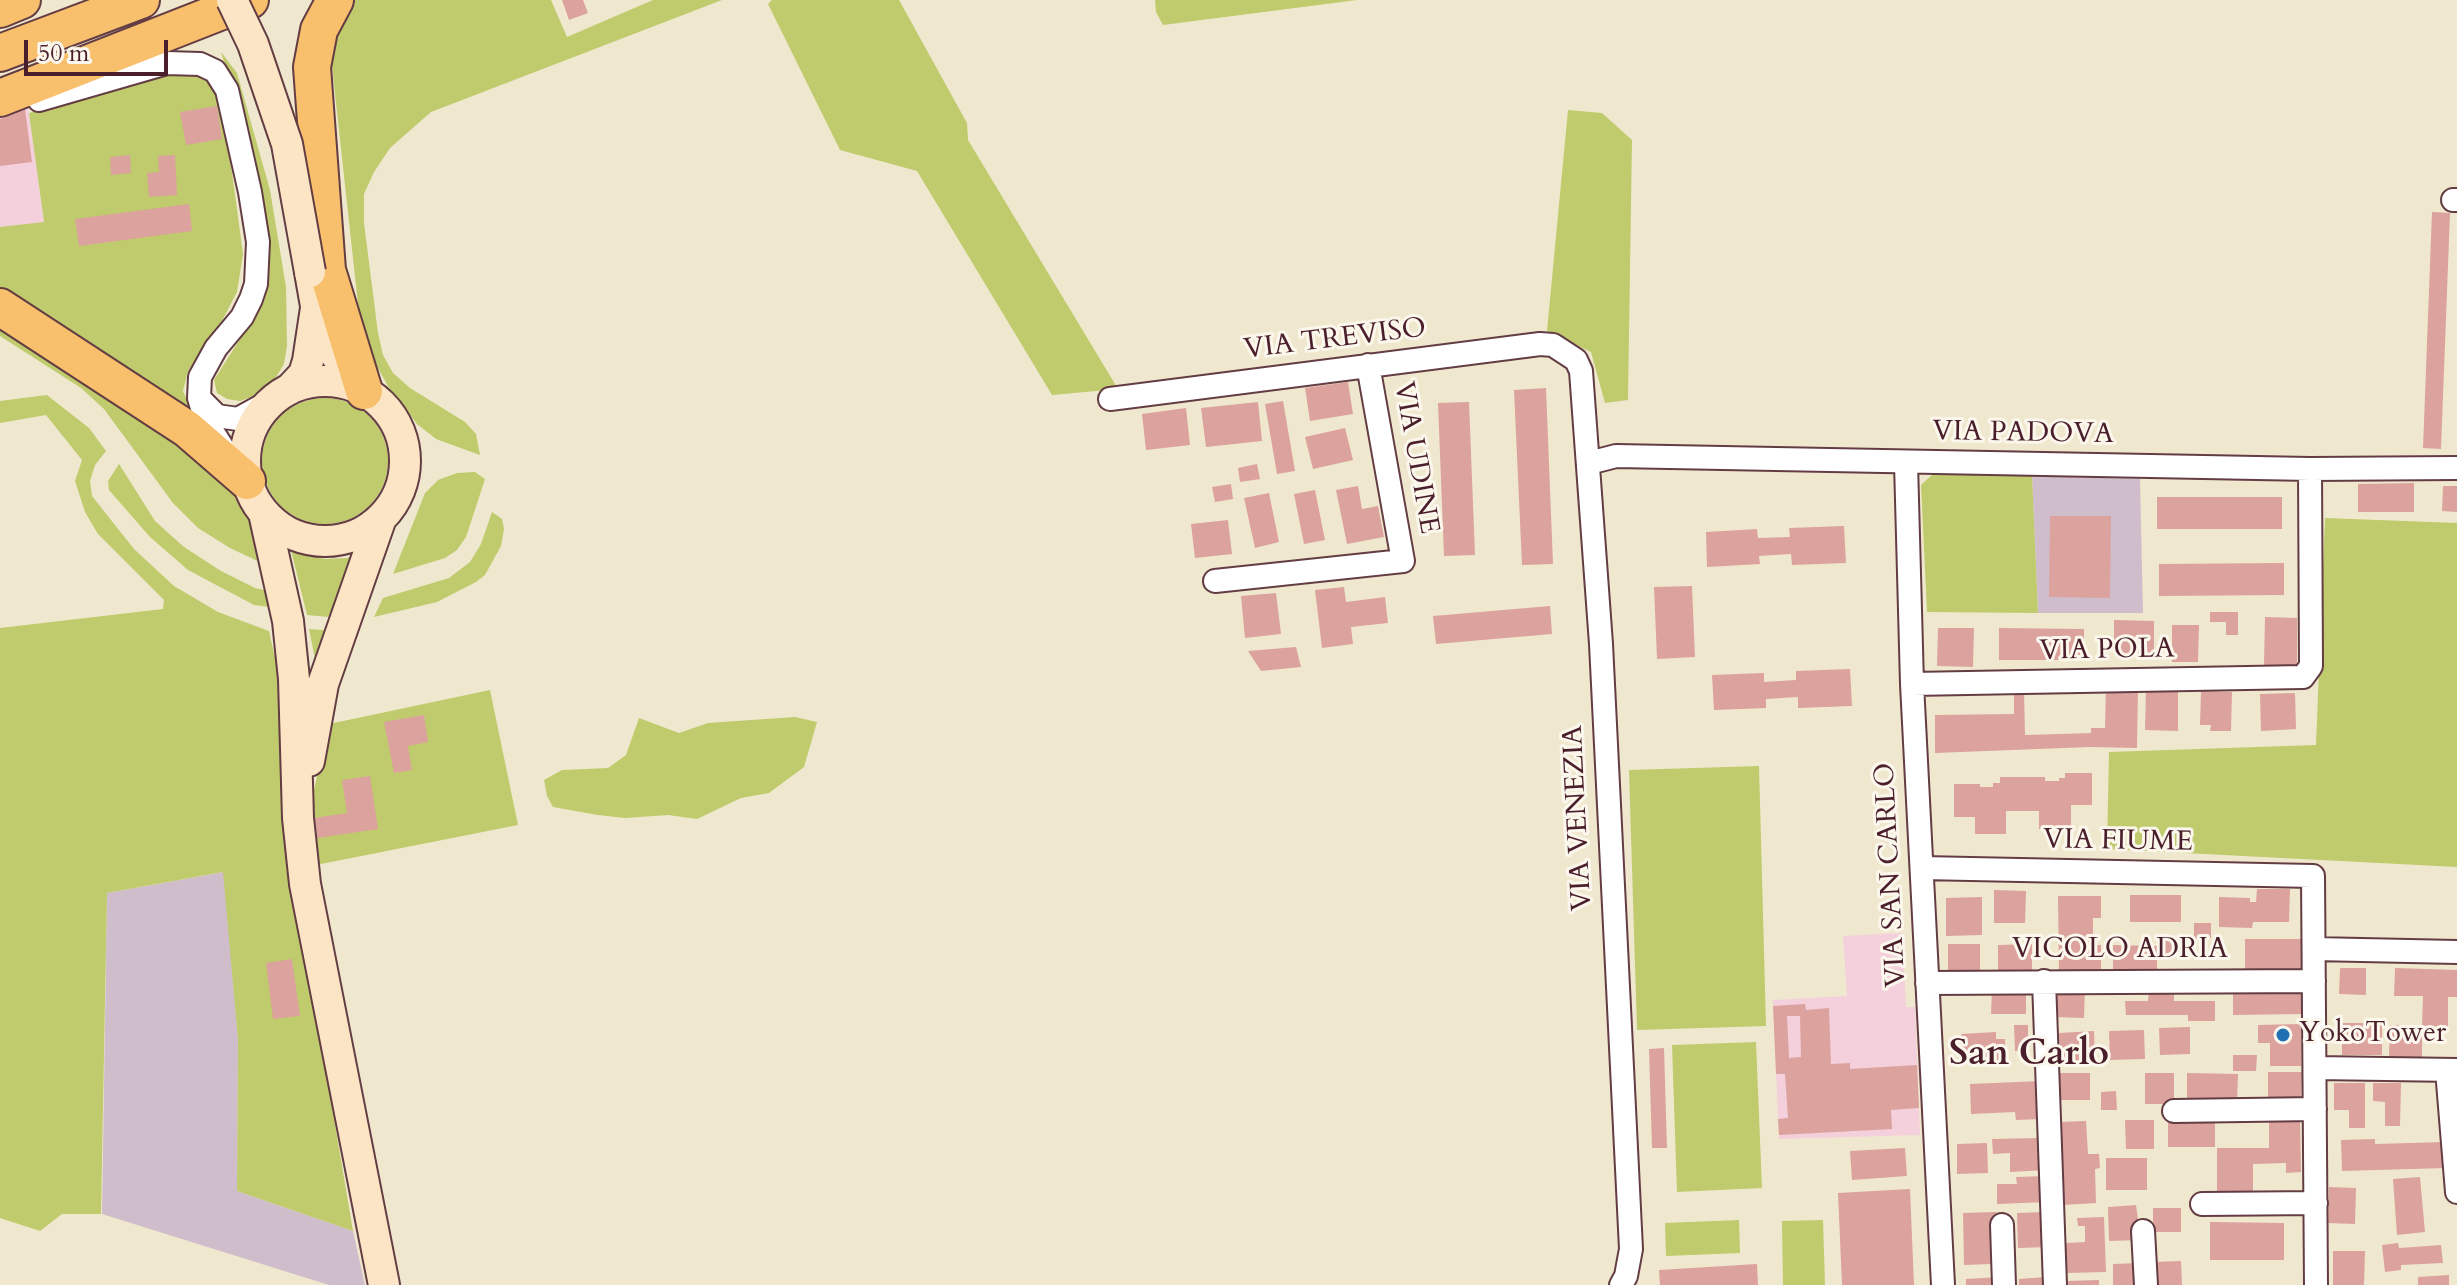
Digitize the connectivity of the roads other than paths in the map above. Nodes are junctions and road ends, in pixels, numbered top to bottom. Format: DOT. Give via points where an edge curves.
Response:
graph roads {
  1 [pos="22,0"];
  2 [pos="141,0"];
  3 [pos="232,0"];
  4 [pos="250,0"];
  5 [pos="335,0"];
  6 [pos="0,9"];
  7 [pos="0,53"];
  8 [pos="17,100"];
  9 [pos="316,306"];
  10 [pos="0,307"];
  11 [pos="1567,352"];
  12 [pos="1368,365"];
  13 [pos="364,391"];
  14 [pos="284,393"];
  15 [pos="199,398"];
  16 [pos="1110,399"];
  17 [pos="1589,463"];
  18 [pos="1906,463"];
  19 [pos="2457,468"];
  20 [pos="2310,469"];
  21 [pos="247,481"];
  22 [pos="264,513"];
  23 [pos="381,518"];
  24 [pos="1215,581"];
  25 [pos="1912,684"];
  26 [pos="298,818"];
  27 [pos="1922,868"];
  28 [pos="2314,949"];
  29 [pos="2457,952"];
  30 [pos="2044,981"];
  31 [pos="2314,981"];
  32 [pos="1927,983"];
  33 [pos="2315,1068"];
  34 [pos="2452,1070"];
  35 [pos="2315,1109"];
  36 [pos="2174,1111"];
  37 [pos="2457,1192"];
  38 [pos="2316,1203"];
  39 [pos="2202,1204"];
  40 [pos="2002,1225"];
  41 [pos="2143,1231"];
  42 [pos="384,1285"];
  43 [pos="1621,1285"];
  44 [pos="1943,1285"];
  45 [pos="2004,1285"];
  46 [pos="2055,1285"];
  47 [pos="2146,1285"];
  48 [pos="2316,1285"];
  1 -- 6 [label="highway"];
  2 -- 7 [label="highway"];
  3 -- 9 [label="main road, bridge" via="287,144"];
  4 -- 8 [label="highway"];
  5 -- 13 [label="highway" via="319,30 312,67 327,270"];
  8 -- 15 [label="street" via="167,63 200,64 215,71 227,90 258,242 256,284 242,317 206,363"];
  9 -- 13 [label="main road" via="336,355"];
  9 -- 14 [label="main road" via="304,374"];
  10 -- 21 [label="highway" via="187,429"];
  11 -- 12 [label="street, VIA TREVISO" via="1540,344"];
  11 -- 17 [label="street, VIA VENEZIA" via="1581,371"];
  12 -- 16 [label="street, VIA TREVISO"];
  12 -- 24 [label="street, VIA UDINE" via="1403,561"];
  13 -- 14 [label="main road" via="320,381"];
  13 -- 23 [label="main road" via="393,419 403,444 401,484"];
  14 -- 15 [label="street" via="238,419 217,416"];
  14 -- 21 [label="main road" via="259,416 248,441"];
  15 -- 21 [label="street" via="206,421"];
  17 -- 18 [label="street, VIA PADOVA" via="1616,456"];
  17 -- 43 [label="street, VIA VENEZIA" via="1631,1249"];
  18 -- 20 [label="street, VIA PADOVA"];
  18 -- 25 [label="street, VIA SAN CARLO"];
  19 -- 20 [label="street, VIA PADOVA"];
  20 -- 25 [label="street, VIA POLA" via="2311,666 2303,677"];
  21 -- 22 [label="main road"];
  22 -- 23 [label="main road" via="292,534 327,541 362,532"];
  22 -- 26 [label="main road" via="288,621"];
  23 -- 26 [label="main road" via="323,684"];
  25 -- 27 [label="street, VIA SAN CARLO"];
  26 -- 42 [label="main road" via="305,884"];
  27 -- 28 [label="street, VIA FIUME" via="2313,876"];
  27 -- 32 [label="street, VIA SAN CARLO"];
  28 -- 29 [label="street"];
  28 -- 31 [label="street"];
  30 -- 31 [label="street, VICOLO ADRIA"];
  30 -- 32 [label="street, VICOLO ADRIA"];
  30 -- 46 [label="street"];
  31 -- 33 [label="street"];
  32 -- 44 [label="street, VIA SAN CARLO"];
  33 -- 34 [label="street"];
  33 -- 35 [label="street"];
  34 -- 37 [label="street"];
  35 -- 36 [label="street"];
  35 -- 38 [label="street"];
  38 -- 39 [label="street"];
  38 -- 48 [label="street"];
  40 -- 45 [label="street"];
  41 -- 47 [label="street"];
}
